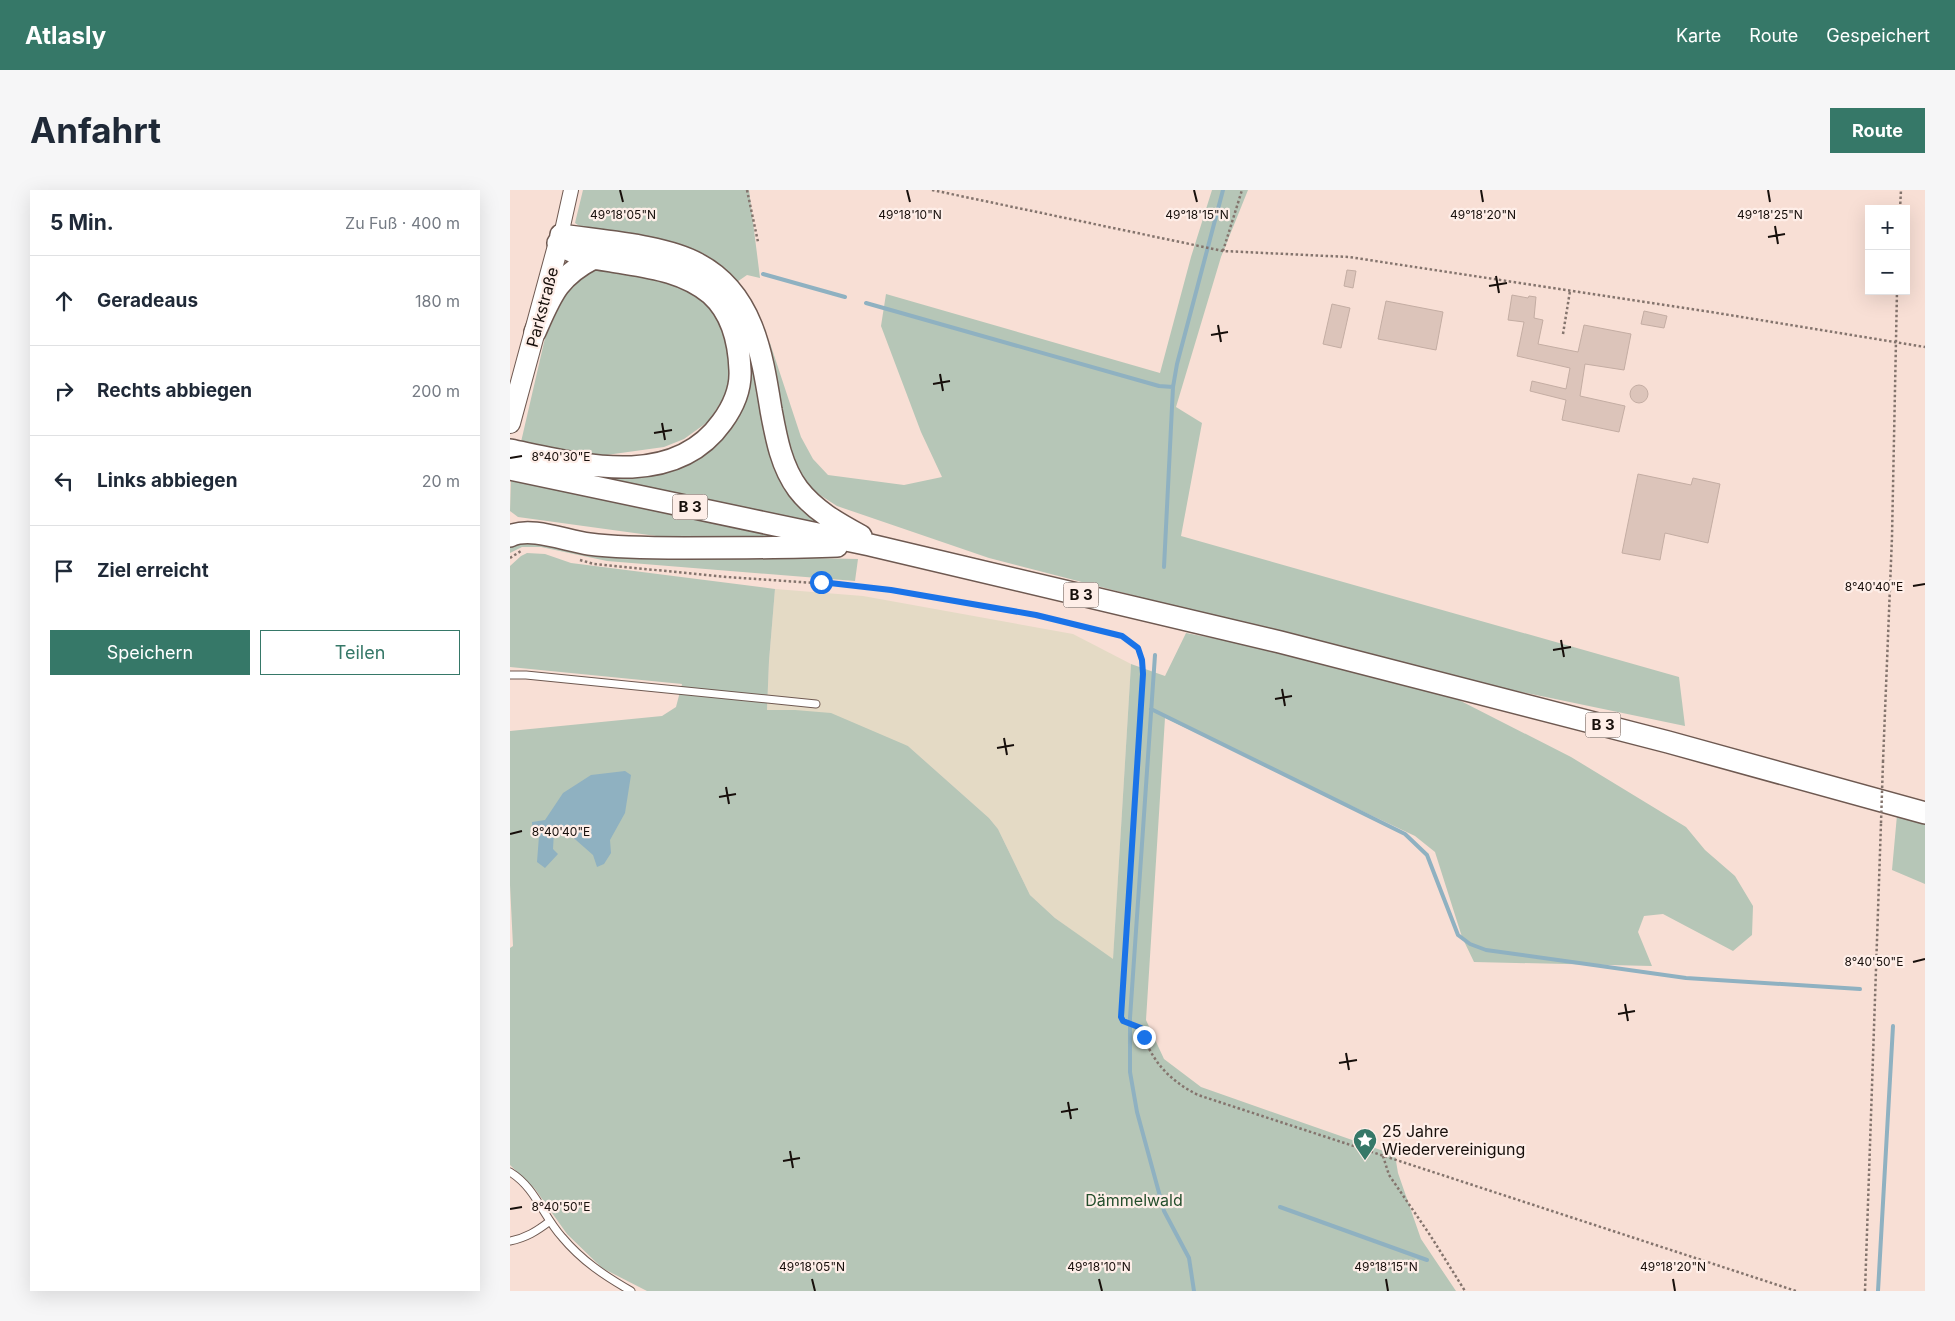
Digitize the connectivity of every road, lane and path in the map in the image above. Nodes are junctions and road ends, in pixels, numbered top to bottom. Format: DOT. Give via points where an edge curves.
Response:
graph roads {
  1 [pos="571,190"];
  2 [pos="747,190"];
  3 [pos="932,190"];
  4 [pos="1242,190"];
  5 [pos="1901,190"];
  6 [pos="1900,205"];
  7 [pos="560,239"];
  8 [pos="758,242"];
  9 [pos="1223,251"];
  10 [pos="594,258"];
  11 [pos="1570,291"];
  12 [pos="1897,295"];
  13 [pos="535,332"];
  14 [pos="1563,334"];
  15 [pos="1895,343"];
  16 [pos="1925,347"];
  17 [pos="512,414"];
  18 [pos="510,450"];
  19 [pos="510,469"];
  20 [pos="510,524"];
  21 [pos="510,536"];
  22 [pos="533,542"];
  23 [pos="876,547"];
  24 [pos="510,558"];
  25 [pos="572,558"];
  26 [pos="510,675"];
  27 [pos="816,704"];
  28 [pos="1925,813"];
  29 [pos="1382,1156"];
  30 [pos="510,1172"];
  31 [pos="550,1221"];
  32 [pos="510,1241"];
  33 [pos="631,1291"];
  34 [pos="1465,1291"];
  35 [pos="1796,1291"];
  36 [pos="1866,1291"];
  1 -- 7 [label="street, Parkstraße"];
  2 -- 8 [label="path"];
  3 -- 9 [label="path"];
  4 -- 9 [label="path"];
  5 -- 6 [label="path"];
  7 -- 10 [label="main road" via="568,251"];
  7 -- 13 [label="street, Parkstraße"];
  7 -- 23 [label="main road" via="676,254 698,263 736,294 758,343 777,440 788,473 797,488 826,516"];
  9 -- 11 [label="path" via="1349,257"];
  10 -- 13 [label="main road" via="579,266 553,292"];
  10 -- 18 [label="main road" via="661,269 695,283 711,294 737,336 740,375 736,397 716,430 690,452 669,461 622,468 578,464"];
  11 -- 14 [label="path"];
  11 -- 15 [label="path"];
  12 -- 15 [label="path"];
  13 -- 17 [label="street, Parkstraße"];
  15 -- 16 [label="path"];
  15 -- 36 [label="path, bridge" via="1892,537"];
  19 -- 23 [label="main road, B 3"];
  20 -- 22 [label="main road"];
  21 -- 22 [label="main road" via="520,532"];
  22 -- 23 [label="main road" via="650,548"];
  22 -- 24 [label="path"];
  23 -- 28 [label="main road, B 3" via="1450,685"];
  25 -- 29 [label="path" via="594,564 891,590 1056,619 1122,636 1133,644 1138,648 1143,674 1121,1011 1123,1021 1141,1028 1153,1058 1168,1075 1198,1095"];
  26 -- 27 [label="lane"];
  29 -- 34 [label="path" via="1389,1176"];
  29 -- 35 [label="path"];
  30 -- 31 [label="lane" via="531,1190"];
  31 -- 32 [label="lane" via="534,1233"];
  31 -- 33 [label="lane" via="598,1272"];
}
